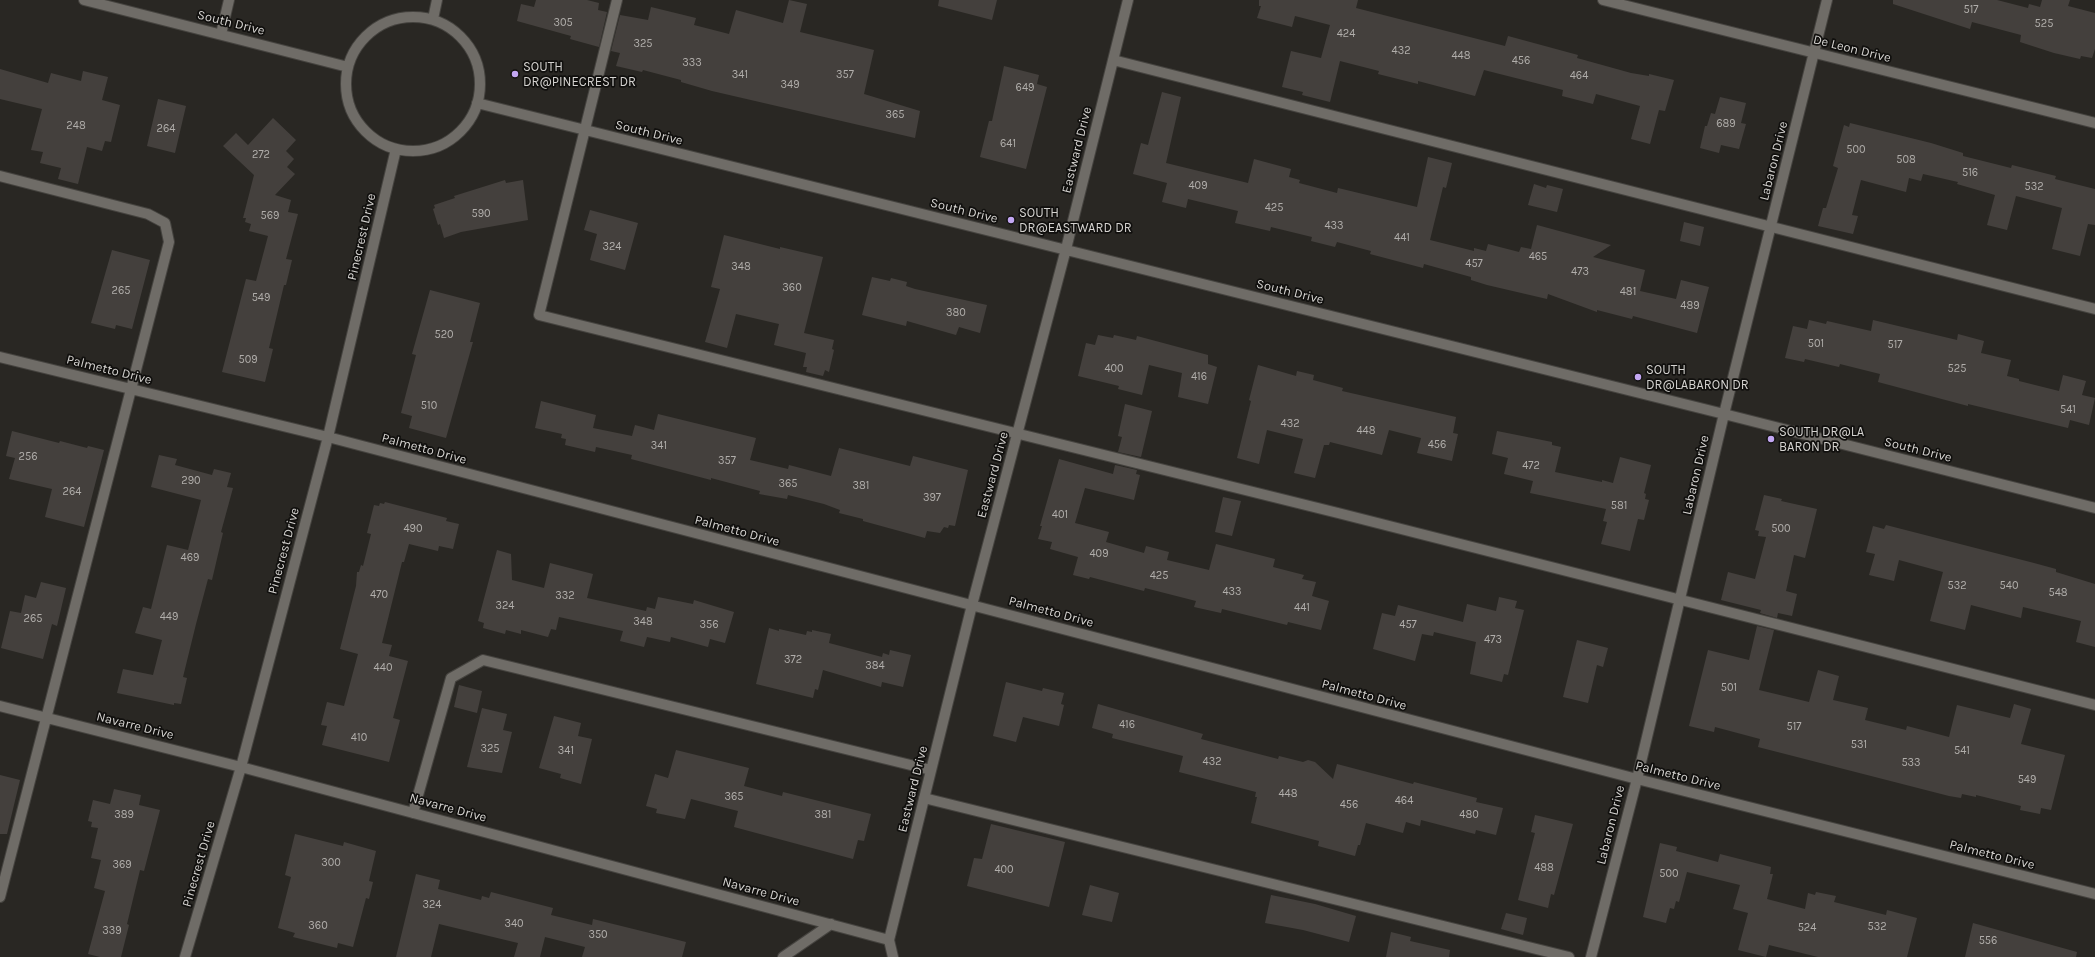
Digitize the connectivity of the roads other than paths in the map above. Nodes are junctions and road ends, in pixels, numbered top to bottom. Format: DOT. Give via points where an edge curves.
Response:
graph roads {
  1 [pos="84,0"];
  2 [pos="229,0"];
  3 [pos="437,0"];
  4 [pos="618,0"];
  5 [pos="1128,0"];
  6 [pos="1603,0"];
  7 [pos="1827,0"];
  8 [pos="433,19"];
  9 [pos="221,34"];
  10 [pos="1814,54"];
  11 [pos="1113,60"];
  12 [pos="348,67"];
  13 [pos="478,103"];
  14 [pos="2095,123"];
  15 [pos="585,130"];
  16 [pos="396,149"];
  17 [pos="0,176"];
  18 [pos="1771,227"];
  19 [pos="1066,249"];
  20 [pos="2095,309"];
  21 [pos="0,357"];
  22 [pos="132,389"];
  23 [pos="1724,414"];
  24 [pos="1017,434"];
  25 [pos="328,437"];
  26 [pos="2095,508"];
  27 [pos="1679,600"];
  28 [pos="972,605"];
  29 [pos="2095,705"];
  30 [pos="0,706"];
  31 [pos="45,717"];
  32 [pos="241,767"];
  33 [pos="931,770"];
  34 [pos="1637,779"];
  35 [pos="924,798"];
  36 [pos="413,813"];
  37 [pos="2095,894"];
  38 [pos="0,897"];
  39 [pos="831,924"];
  40 [pos="889,940"];
  41 [pos="185,957"];
  42 [pos="783,957"];
  43 [pos="893,957"];
  44 [pos="1569,957"];
  45 [pos="1591,957"];
  1 -- 9 [label="street, South Drive"];
  2 -- 9 [label="street"];
  3 -- 8 [label="street"];
  4 -- 15 [label="street"];
  5 -- 11 [label="street, Eastward Drive"];
  6 -- 10 [label="street, De Leon Drive"];
  7 -- 10 [label="street, Labaron Drive"];
  8 -- 12 [label="street" via="411,16 390,20 371,31 356,47"];
  8 -- 13 [label="street" via="452,28 467,43 477,62 480,82"];
  9 -- 12 [label="street, South Drive"];
  10 -- 14 [label="street, De Leon Drive"];
  10 -- 18 [label="street, Labaron Drive"];
  11 -- 18 [label="street"];
  11 -- 19 [label="street, Eastward Drive"];
  12 -- 16 [label="street" via="346,88 350,109 361,127 377,141"];
  13 -- 15 [label="street, South Drive"];
  13 -- 16 [label="street" via="468,122 455,137 437,147 417,151"];
  15 -- 19 [label="street, South Drive"];
  15 -- 24 [label="street" via="539,315"];
  16 -- 25 [label="street, Pinecrest Drive"];
  17 -- 22 [label="street" via="148,214 166,224 169,242"];
  18 -- 20 [label="street"];
  18 -- 23 [label="street, Labaron Drive"];
  19 -- 23 [label="street, South Drive"];
  19 -- 24 [label="street, Eastward Drive"];
  21 -- 22 [label="street, Palmetto Drive"];
  22 -- 25 [label="street, Palmetto Drive"];
  22 -- 31 [label="street"];
  23 -- 26 [label="street, South Drive"];
  23 -- 27 [label="street, Labaron Drive"];
  24 -- 27 [label="street"];
  24 -- 28 [label="street, Eastward Drive"];
  25 -- 28 [label="street, Palmetto Drive"];
  25 -- 32 [label="street, Pinecrest Drive"];
  27 -- 29 [label="street"];
  27 -- 34 [label="street, Labaron Drive"];
  28 -- 33 [label="street, Eastward Drive"];
  28 -- 34 [label="street, Palmetto Drive"];
  30 -- 31 [label="street, Navarre Drive"];
  31 -- 32 [label="street, Navarre Drive"];
  31 -- 38 [label="street"];
  32 -- 36 [label="street, Navarre Drive"];
  32 -- 41 [label="street, Pinecrest Drive"];
  33 -- 35 [label="street, Eastward Drive"];
  33 -- 36 [label="street" via="483,660 451,678"];
  34 -- 37 [label="street, Palmetto Drive"];
  34 -- 45 [label="street, Labaron Drive"];
  35 -- 40 [label="street, Eastward Drive"];
  35 -- 44 [label="street"];
  36 -- 39 [label="street, Navarre Drive"];
  39 -- 40 [label="street, Navarre Drive"];
  39 -- 42 [label="street"];
  40 -- 43 [label="street, Eastward Drive"];
}
